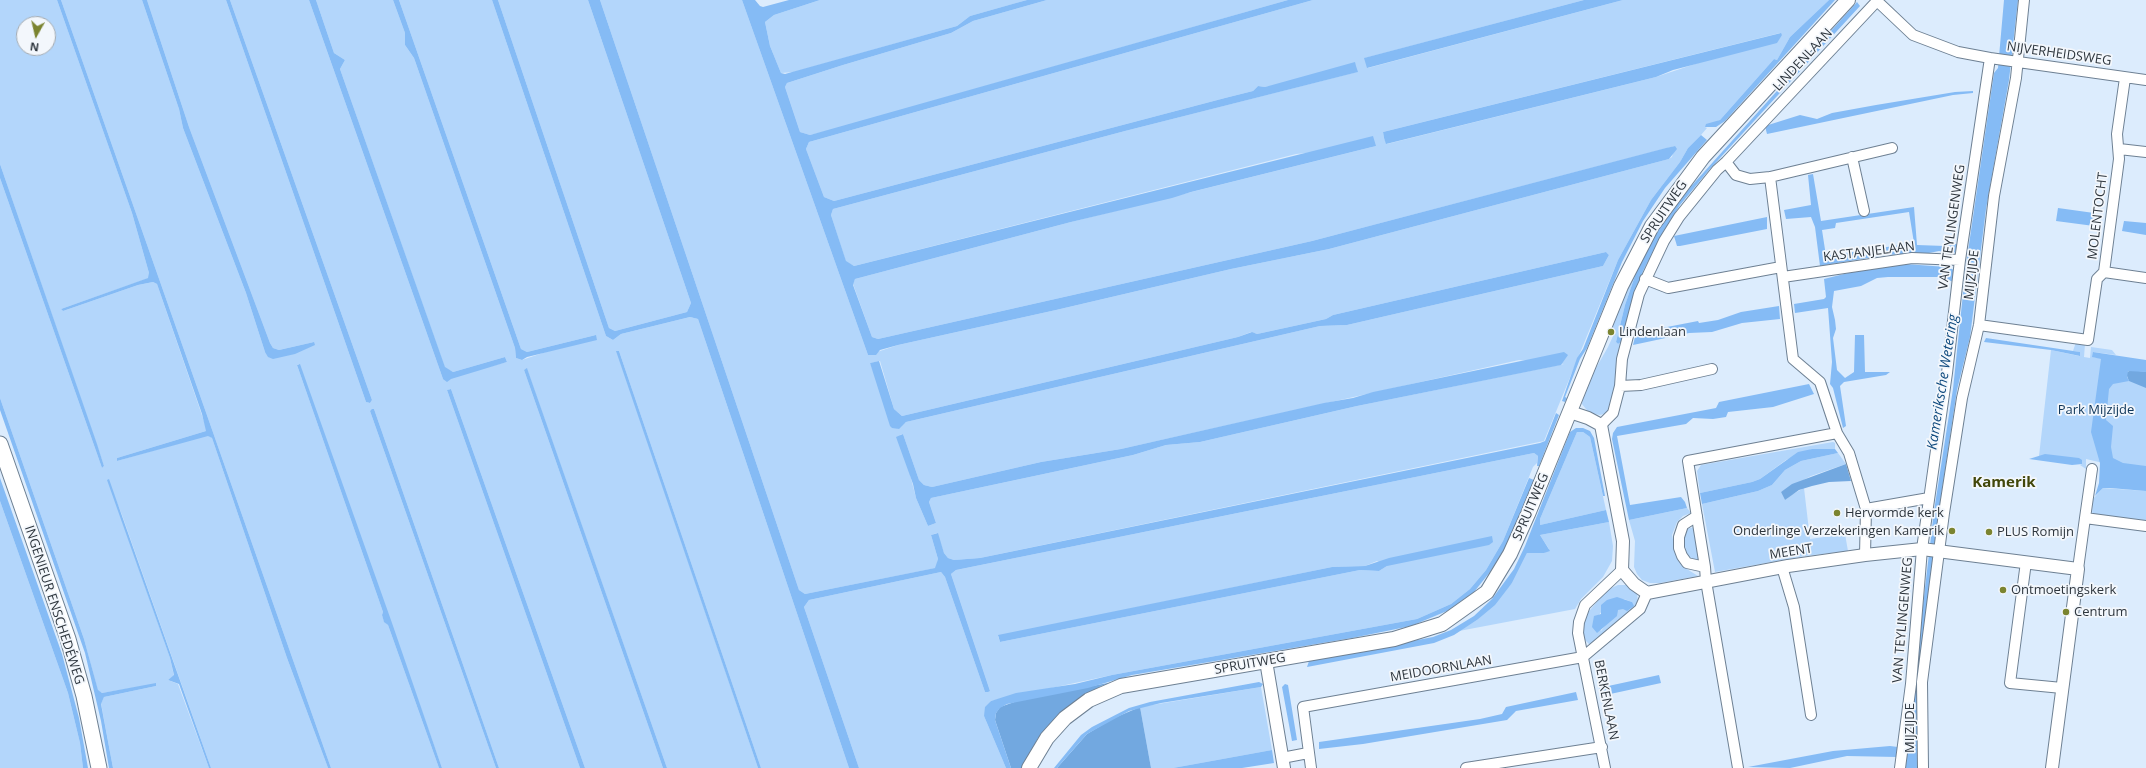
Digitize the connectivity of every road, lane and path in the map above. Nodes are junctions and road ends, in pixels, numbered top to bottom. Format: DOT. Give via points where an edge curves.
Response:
graph roads {
  1 [pos="1848,0"];
  2 [pos="2024,0"];
  3 [pos="1877,1"];
  4 [pos="1994,59"];
  5 [pos="2014,61"];
  6 [pos="2125,78"];
  7 [pos="2146,80"];
  8 [pos="1892,148"];
  9 [pos="2119,149"];
  10 [pos="2146,152"];
  11 [pos="1852,157"];
  12 [pos="1726,162"];
  13 [pos="1770,177"];
  14 [pos="1864,211"];
  15 [pos="1960,260"];
  16 [pos="1782,272"];
  17 [pos="2104,272"];
  18 [pos="2146,278"];
  19 [pos="1645,280"];
  20 [pos="1979,325"];
  21 [pos="1712,369"];
  22 [pos="1620,386"];
  23 [pos="1570,412"];
  24 [pos="1601,426"];
  25 [pos="1837,433"];
  26 [pos="0,444"];
  27 [pos="2092,469"];
  28 [pos="1930,498"];
  29 [pos="1866,509"];
  30 [pos="1697,516"];
  31 [pos="2085,518"];
  32 [pos="2146,526"];
  33 [pos="1932,550"];
  34 [pos="1865,555"];
  35 [pos="2026,562"];
  36 [pos="1705,567"];
  37 [pos="1782,567"];
  38 [pos="2078,569"];
  39 [pos="1622,570"];
  40 [pos="1706,581"];
  41 [pos="1647,593"];
  42 [pos="1583,657"];
  43 [pos="1266,662"];
  44 [pos="2062,688"];
  45 [pos="1811,715"];
  46 [pos="1602,747"];
  47 [pos="1308,753"];
  48 [pos="1283,763"];
  49 [pos="1900,764"];
  50 [pos="99,768"];
  51 [pos="1029,768"];
  52 [pos="1311,768"];
  53 [pos="1466,768"];
  54 [pos="1605,768"];
  55 [pos="1738,768"];
  56 [pos="1923,768"];
  57 [pos="2052,768"];
  1 -- 23 [label="main road, SPRUITWEG" via="1703,158 1652,226 1621,286"];
  2 -- 5 [label="street, MIJZIJDE"];
  3 -- 4 [label="street" via="1913,35 1958,52"];
  3 -- 12 [label="street, LINDENLAAN"];
  4 -- 5 [label="street, NIJVERHEIDSWEG"];
  4 -- 15 [label="street, VAN TEYLINGENWEG"];
  5 -- 6 [label="street, NIJVERHEIDSWEG"];
  5 -- 20 [label="street, MIJZIJDE" via="2016,78 1993,203"];
  6 -- 7 [label="street, NIJVERHEIDSWEG"];
  6 -- 9 [label="street, MOLENTOCHT" via="2117,134"];
  8 -- 11 [label="street"];
  9 -- 10 [label="street"];
  9 -- 17 [label="street, MOLENTOCHT"];
  11 -- 13 [label="street"];
  11 -- 14 [label="street"];
  12 -- 13 [label="street" via="1736,175 1750,179"];
  12 -- 19 [label="street, LINDENLAAN" via="1716,170 1679,217"];
  13 -- 16 [label="street"];
  15 -- 16 [label="street, KASTANJELAAN" via="1912,258"];
  15 -- 28 [label="street, VAN TEYLINGENWEG"];
  16 -- 19 [label="street, KASTANJELAAN" via="1668,288"];
  16 -- 25 [label="street" via="1794,359 1820,382"];
  17 -- 18 [label="street"];
  17 -- 20 [label="street, MOLENTOCHT" via="2097,279 2088,340"];
  19 -- 22 [label="street, LINDENLAAN" via="1622,359"];
  20 -- 33 [label="street, MIJZIJDE"];
  21 -- 22 [label="street" via="1641,385"];
  22 -- 24 [label="street, LINDENLAAN" via="1613,413"];
  23 -- 24 [label="street"];
  23 -- 43 [label="main road, SPRUITWEG" via="1510,554 1487,592 1442,624 1394,639"];
  24 -- 39 [label="street" via="1623,541"];
  25 -- 29 [label="street" via="1849,453"];
  25 -- 30 [label="street" via="1688,461"];
  26 -- 50 [label="main road, INGENIEUR ENSCHEDÉWEG" via="68,639 84,696"];
  27 -- 31 [label="street"];
  28 -- 29 [label="street"];
  28 -- 33 [label="street, VAN TEYLINGENWEG"];
  29 -- 34 [label="street"];
  30 -- 36 [label="street"];
  30 -- 36 [label="street" via="1683,525 1679,536 1679,548 1687,563"];
  31 -- 32 [label="street"];
  31 -- 38 [label="street"];
  33 -- 34 [label="street, MEENT"];
  33 -- 35 [label="street, MEENT"];
  33 -- 49 [label="street, VAN TEYLINGENWEG"];
  33 -- 56 [label="street, MIJZIJDE" via="1922,682"];
  34 -- 37 [label="street, MEENT"];
  35 -- 38 [label="street, MEENT"];
  35 -- 44 [label="street" via="2010,682"];
  36 -- 40 [label="street"];
  37 -- 40 [label="street, MEENT"];
  37 -- 45 [label="street" via="1794,607"];
  38 -- 44 [label="street"];
  39 -- 41 [label="street"];
  39 -- 42 [label="street" via="1582,612 1578,633"];
  40 -- 41 [label="street, MEENT"];
  40 -- 55 [label="street"];
  41 -- 42 [label="street, BERKENLAAN" via="1640,610"];
  42 -- 46 [label="street, BERKENLAAN"];
  42 -- 47 [label="street, MEIDOORNLAAN" via="1303,707"];
  43 -- 48 [label="street"];
  43 -- 51 [label="main road, SPRUITWEG" via="1120,686 1089,700 1065,718 1047,738"];
  44 -- 57 [label="street"];
  46 -- 53 [label="street"];
  46 -- 54 [label="street, BERKENLAAN"];
  47 -- 48 [label="street"];
  47 -- 52 [label="street"];
}
